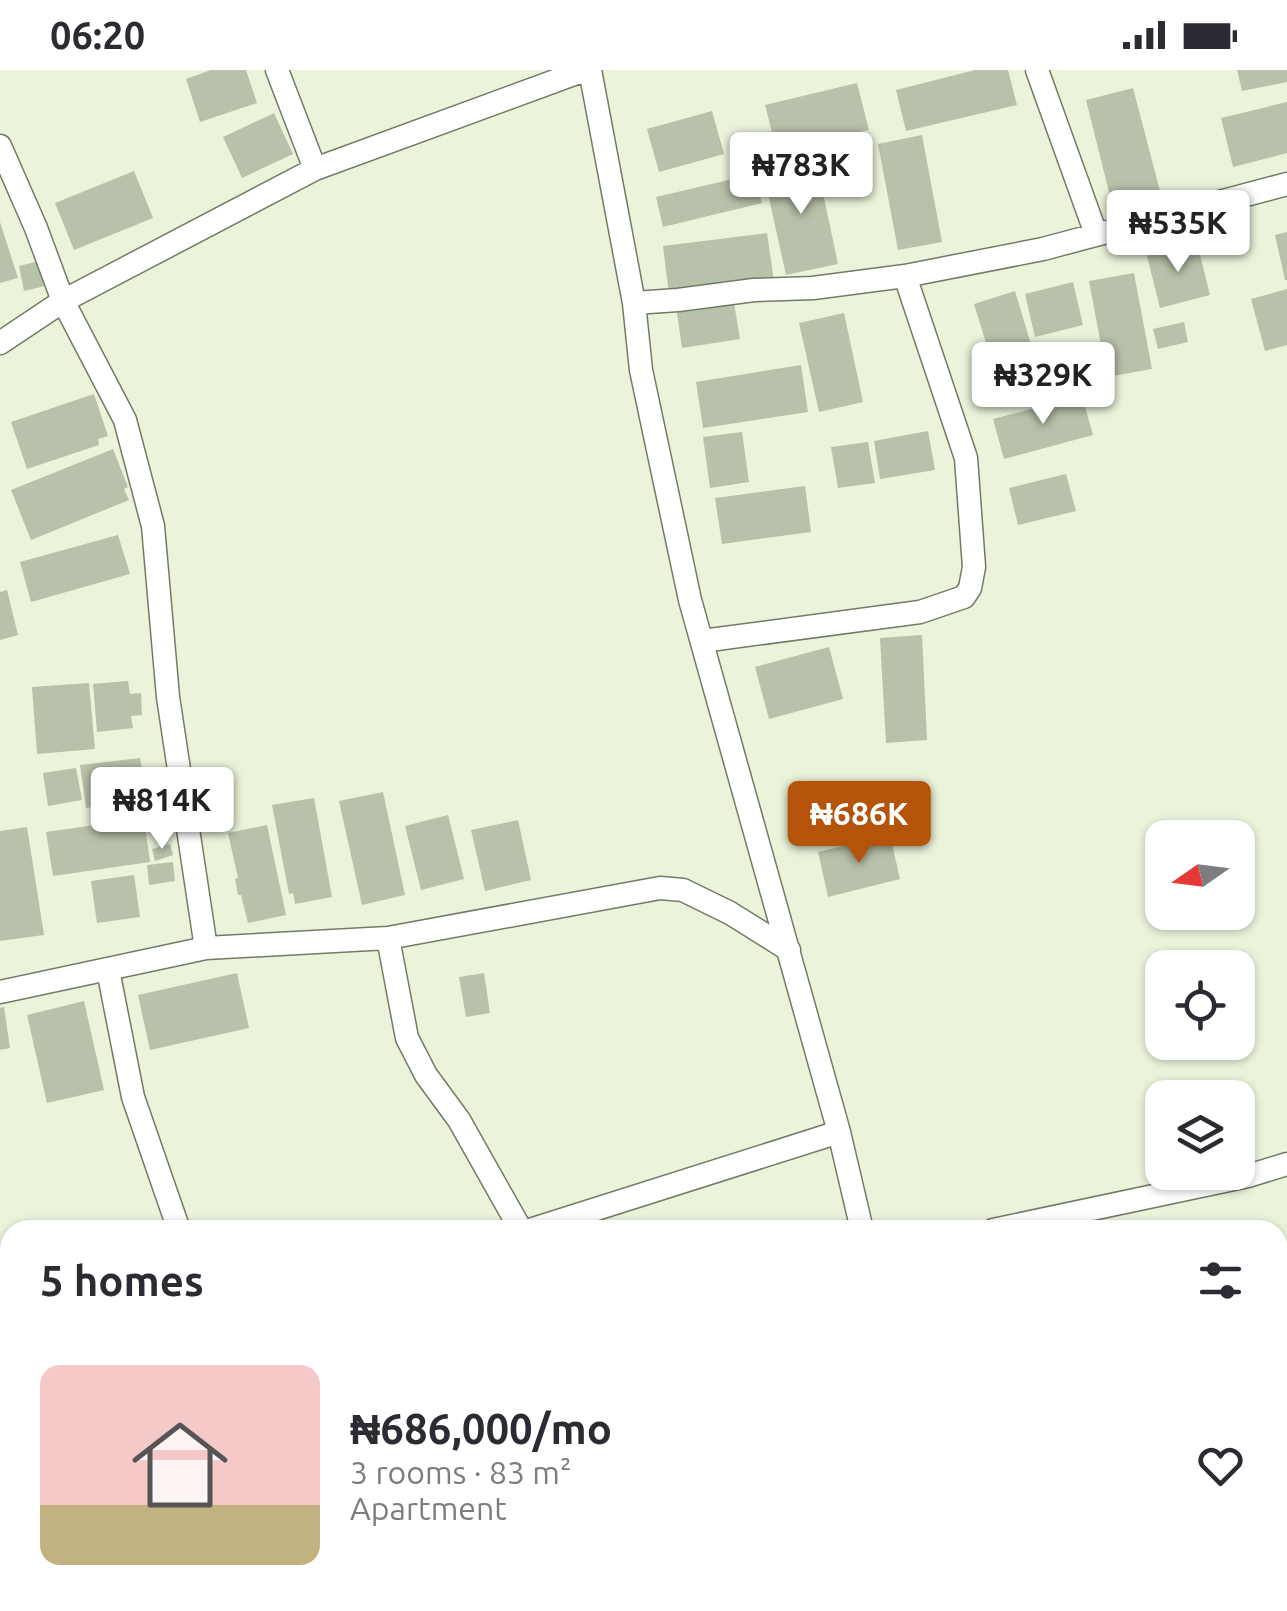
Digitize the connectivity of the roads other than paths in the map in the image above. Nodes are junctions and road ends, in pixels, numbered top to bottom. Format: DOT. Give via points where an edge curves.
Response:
graph roads {
  1 [pos="277,70"];
  2 [pos="588,70"];
  3 [pos="1036,70"];
  4 [pos="0,146"];
  5 [pos="314,170"];
  6 [pos="1287,184"];
  7 [pos="1096,234"];
  8 [pos="906,276"];
  9 [pos="63,301"];
  10 [pos="634,302"];
  11 [pos="0,343"];
  12 [pos="702,641"];
  13 [pos="388,938"];
  14 [pos="206,948"];
  15 [pos="788,950"];
  16 [pos="108,970"];
  17 [pos="0,992"];
  18 [pos="839,1132"];
  19 [pos="1287,1164"];
  20 [pos="176,1220"];
  21 [pos="515,1220"];
  22 [pos="573,1220"];
  23 [pos="860,1220"];
  24 [pos="1040,1220"];
  1 -- 5 [label="street"];
  2 -- 5 [label="street"];
  2 -- 10 [label="street"];
  3 -- 7 [label="street"];
  4 -- 9 [label="street"];
  5 -- 9 [label="street"];
  6 -- 7 [label="street"];
  7 -- 8 [label="street"];
  8 -- 10 [label="street"];
  8 -- 12 [label="street" via="966,458 970,588 955,602 920,612"];
  9 -- 11 [label="street"];
  9 -- 14 [label="street" via="125,420 153,526 168,697"];
  10 -- 12 [label="street" via="642,370"];
  12 -- 15 [label="street"];
  13 -- 14 [label="street"];
  13 -- 15 [label="street" via="660,888 683,890"];
  13 -- 21 [label="street" via="407,1038"];
  14 -- 16 [label="street"];
  15 -- 18 [label="street"];
  16 -- 17 [label="street"];
  16 -- 20 [label="street" via="133,1097"];
  18 -- 22 [label="street"];
  18 -- 23 [label="street"];
  19 -- 24 [label="street"];
}
